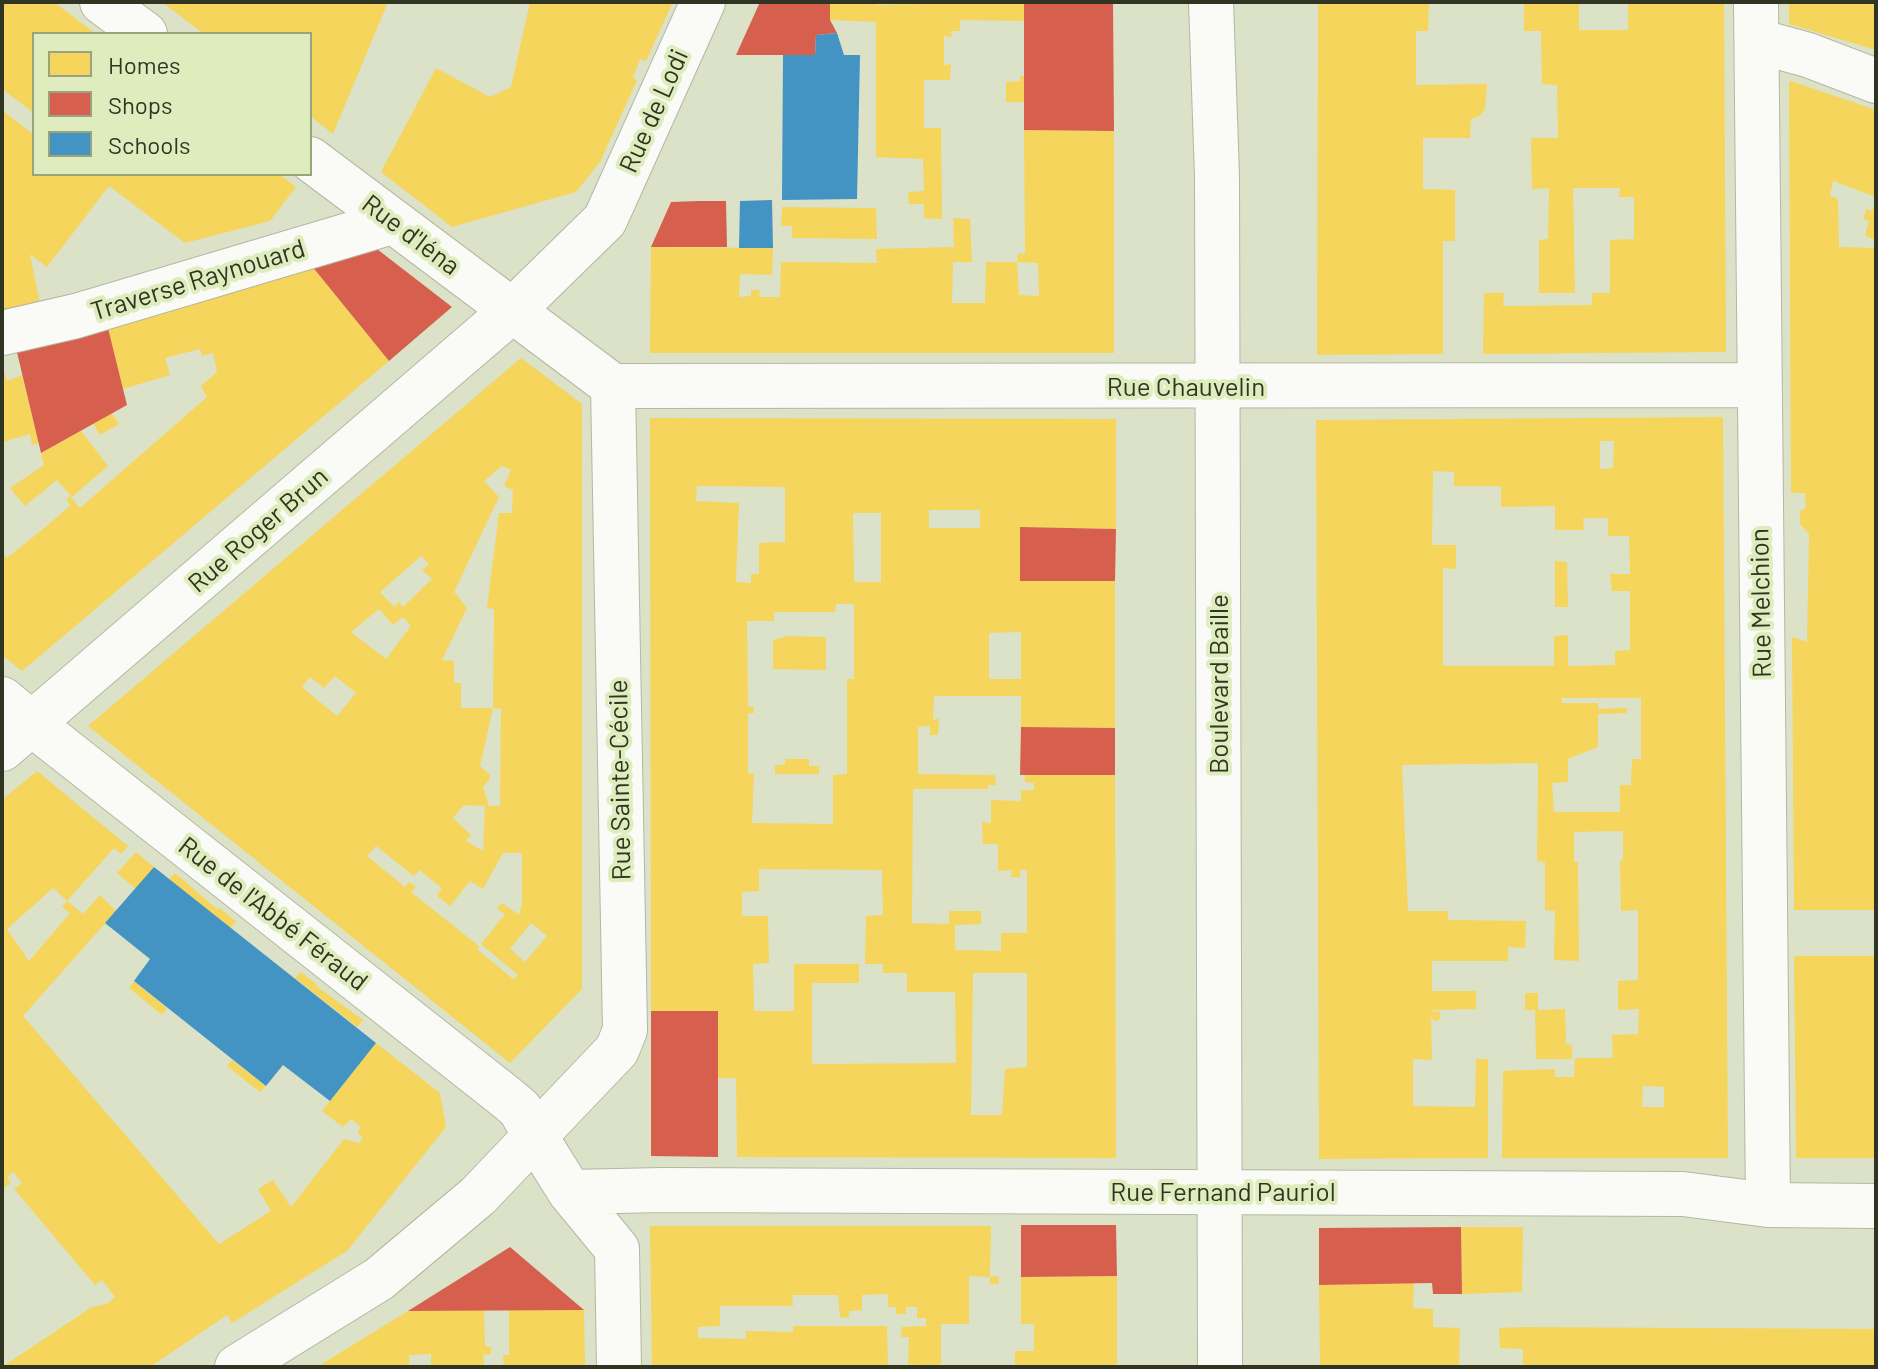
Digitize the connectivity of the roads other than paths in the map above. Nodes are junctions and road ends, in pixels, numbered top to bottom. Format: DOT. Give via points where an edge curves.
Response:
graph roads {
  1 [pos="102,2"];
  2 [pos="703,2"];
  3 [pos="1211,2"];
  4 [pos="1757,21"];
  5 [pos="142,32"];
  6 [pos="1876,81"];
  7 [pos="312,161"];
  8 [pos="392,222"];
  9 [pos="513,310"];
  10 [pos="2,333"];
  11 [pos="1758,385"];
  12 [pos="613,386"];
  13 [pos="1217,386"];
  14 [pos="12,724"];
  15 [pos="535,1136"];
  16 [pos="570,1192"];
  17 [pos="1221,1192"];
  18 [pos="1768,1205"];
  19 [pos="1876,1206"];
  20 [pos="237,1367"];
  21 [pos="619,1367"];
  22 [pos="1220,1367"];
  1 -- 5 [label="street"];
  2 -- 9 [label="street, Rue de Lodi" via="605,220"];
  3 -- 13 [label="street, Boulevard Baille"];
  4 -- 6 [label="street" via="1808,55"];
  4 -- 11 [label="street, Rue Melchion"];
  7 -- 8 [label="street, Rue d'Iéna"];
  8 -- 9 [label="street, Rue d'Iéna"];
  8 -- 10 [label="street, Traverse Raynouard"];
  9 -- 12 [label="street"];
  9 -- 14 [label="street, Rue Roger Brun"];
  11 -- 13 [label="street, Rue Chauvelin"];
  11 -- 18 [label="street, Rue Melchion"];
  12 -- 13 [label="street, Rue Chauvelin"];
  12 -- 15 [label="street, Rue Sainte-Cécile" via="625,1030 617,1050"];
  13 -- 17 [label="street, Boulevard Baille"];
  14 -- 15 [label="street, Rue de l'Abbé Féraud" via="507,1098"];
  15 -- 16 [label="street"];
  15 -- 20 [label="street, Rue Sainte-Cécile" via="478,1196 379,1279"];
  16 -- 17 [label="street, Rue Fernand Pauriol"];
  16 -- 21 [label="street" via="617,1249"];
  17 -- 18 [label="street, Rue Fernand Pauriol" via="1683,1194"];
  17 -- 22 [label="street, Boulevard Baille"];
  18 -- 19 [label="street, Rue Fernand Pauriol"];
}
